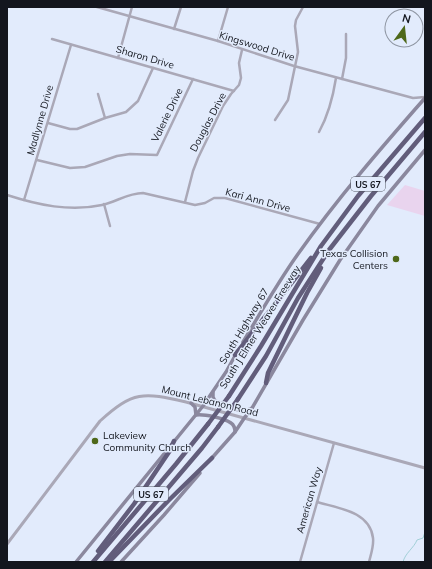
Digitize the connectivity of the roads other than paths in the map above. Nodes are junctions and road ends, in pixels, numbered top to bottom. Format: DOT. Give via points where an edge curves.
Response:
graph roads {
  1 [pos="97,7"];
  2 [pos="132,7"];
  3 [pos="181,7"];
  4 [pos="228,7"];
  5 [pos="303,7"];
  6 [pos="130,16"];
  7 [pos="174,29"];
  8 [pos="346,34"];
  9 [pos="52,39"];
  10 [pos="218,41"];
  11 [pos="70,44"];
  12 [pos="242,50"];
  13 [pos="118,58"];
  14 [pos="294,66"];
  15 [pos="153,68"];
  16 [pos="336,78"];
  17 [pos="193,79"];
  18 [pos="342,79"];
  19 [pos="234,91"];
  20 [pos="98,94"];
  21 [pos="413,98"];
  22 [pos="425,98"];
  23 [pos="418,106"];
  24 [pos="105,118"];
  25 [pos="425,118"];
  26 [pos="275,120"];
  27 [pos="48,123"];
  28 [pos="319,132"];
  29 [pos="425,132"];
  30 [pos="425,150"];
  31 [pos="37,160"];
  32 [pos="7,195"];
  33 [pos="24,200"];
  34 [pos="185,202"];
  35 [pos="104,204"];
  36 [pos="320,224"];
  37 [pos="110,226"];
  38 [pos="329,250"];
  39 [pos="315,254"];
  40 [pos="235,355"];
  41 [pos="266,384"];
  42 [pos="213,391"];
  43 [pos="191,403"];
  44 [pos="203,406"];
  45 [pos="252,408"];
  46 [pos="196,415"];
  47 [pos="245,417"];
  48 [pos="235,432"];
  49 [pos="174,441"];
  50 [pos="334,443"];
  51 [pos="212,458"];
  52 [pos="425,468"];
  53 [pos="317,502"];
  54 [pos="7,544"];
  55 [pos="76,562"];
  56 [pos="89,562"];
  57 [pos="93,562"];
  58 [pos="105,562"];
  59 [pos="110,562"];
  60 [pos="121,562"];
  61 [pos="300,562"];
  62 [pos="370,562"];
  1 -- 6 [label="street, Kingswood Drive"];
  2 -- 6 [label="street"];
  3 -- 7 [label="street"];
  4 -- 10 [label="street"];
  5 -- 14 [label="street" via="295,26 298,52"];
  6 -- 7 [label="street, Kingswood Drive"];
  6 -- 13 [label="street"];
  7 -- 10 [label="street, Kingswood Drive"];
  8 -- 18 [label="street" via="346,58"];
  9 -- 11 [label="street, Sharon Drive"];
  10 -- 12 [label="street, Kingswood Drive"];
  11 -- 13 [label="street, Sharon Drive"];
  11 -- 27 [label="street, Madlynne Drive"];
  12 -- 14 [label="street, Kingswood Drive"];
  12 -- 19 [label="street, Douglas Drive" via="239,63 240,81"];
  13 -- 15 [label="street, Sharon Drive"];
  14 -- 16 [label="street, Kingswood Drive"];
  14 -- 26 [label="street" via="288,100"];
  15 -- 17 [label="street, Sharon Drive"];
  15 -- 24 [label="street" via="138,101 126,112"];
  16 -- 18 [label="street, Kingswood Drive"];
  16 -- 28 [label="street" via="330,110"];
  17 -- 19 [label="street, Sharon Drive"];
  17 -- 31 [label="street, Valerie Drive" via="157,154 117,156 85,168 70,168"];
  18 -- 21 [label="street, Kingswood Drive"];
  19 -- 34 [label="street, Douglas Drive" via="223,106 198,158"];
  20 -- 24 [label="street"];
  21 -- 22 [label="street, Kingswood Drive"];
  21 -- 23 [label="street"];
  22 -- 23 [label="main road, South Highway 67"];
  23 -- 36 [label="main road, South Highway 67"];
  24 -- 27 [label="street" via="77,129"];
  25 -- 39 [label="highway, South J Elmer Weaver Freeway / US 67" via="358,196"];
  27 -- 31 [label="street, Madlynne Drive"];
  29 -- 38 [label="highway, South J Elmer Weaver Freeway / US 67"];
  30 -- 41 [label="main road" via="361,229"];
  31 -- 33 [label="street, Madlynne Drive"];
  32 -- 33 [label="street, Kari Ann Drive"];
  33 -- 35 [label="street, Kari Ann Drive" via="66,208"];
  34 -- 35 [label="street, Kari Ann Drive" via="136,193"];
  34 -- 36 [label="street, Kari Ann Drive" via="199,205 214,198 225,198"];
  35 -- 37 [label="street"];
  36 -- 40 [label="main road, South Highway 67" via="288,269"];
  38 -- 41 [label="highway" via="268,373"];
  38 -- 58 [label="highway, South J Elmer Weaver Freeway / US 67, bridge" via="298,298 266,356 218,427"];
  39 -- 40 [label="highway"];
  39 -- 57 [label="highway, South J Elmer Weaver Freeway / US 67, bridge" via="262,346 229,396 176,464"];
  40 -- 42 [label="main road, South Highway 67"];
  41 -- 45 [label="main road"];
  42 -- 44 [label="main road, South Highway 67"];
  42 -- 45 [label="main road" via="215,401 243,412"];
  43 -- 44 [label="street, Mount Lebanon Road"];
  43 -- 46 [label="main road" via="195,407"];
  43 -- 54 [label="street, Mount Lebanon Road" via="156,396 141,396 128,399 115,407 100,421"];
  44 -- 46 [label="main road, South Highway 67"];
  44 -- 47 [label="street, Mount Lebanon Road"];
  45 -- 47 [label="main road"];
  46 -- 48 [label="main road" via="207,415 231,422"];
  46 -- 49 [label="main road, South Highway 67"];
  47 -- 48 [label="main road"];
  47 -- 50 [label="street, Mount Lebanon Road"];
  48 -- 51 [label="main road"];
  49 -- 55 [label="main road, South Highway 67"];
  49 -- 56 [label="highway" via="127,514"];
  50 -- 52 [label="street, Mount Lebanon Road"];
  50 -- 53 [label="street, American Way"];
  51 -- 59 [label="highway"];
  51 -- 60 [label="main road"];
  53 -- 61 [label="street, American Way"];
  53 -- 62 [label="street" via="352,512 365,520 374,537"];
}
